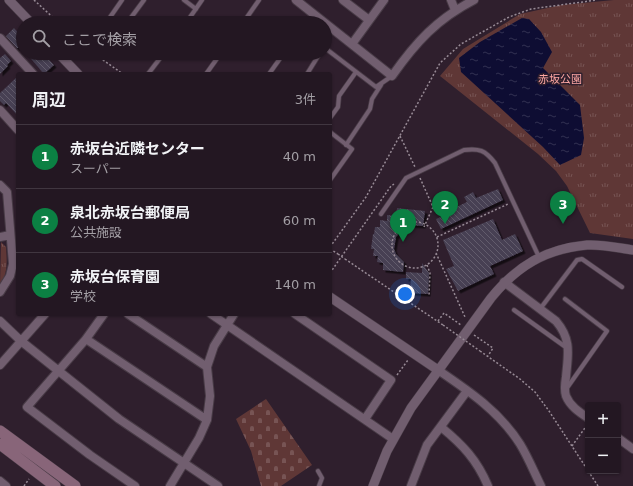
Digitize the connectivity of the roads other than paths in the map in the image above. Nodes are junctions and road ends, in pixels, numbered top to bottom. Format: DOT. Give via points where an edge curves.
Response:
graph roads {
  1 [pos="9,0"];
  2 [pos="122,0"];
  3 [pos="144,0"];
  4 [pos="184,0"];
  5 [pos="202,0"];
  6 [pos="260,0"];
  7 [pos="296,0"];
  8 [pos="343,0"];
  9 [pos="384,0"];
  10 [pos="451,0"];
  11 [pos="474,0"];
  12 [pos="196,9"];
  13 [pos="455,10"];
  14 [pos="313,14"];
  15 [pos="24,16"];
  16 [pos="111,16"];
  17 [pos="132,16"];
  18 [pos="191,16"];
  19 [pos="248,16"];
  20 [pos="316,16"];
  21 [pos="369,20"];
  22 [pos="332,29"];
  23 [pos="0,38"];
  24 [pos="352,44"];
  25 [pos="332,53"];
  26 [pos="16,55"];
  27 [pos="20,60"];
  28 [pos="65,60"];
  29 [pos="159,60"];
  30 [pos="216,60"];
  31 [pos="279,60"];
  32 [pos="316,60"];
  33 [pos="31,72"];
  34 [pos="76,72"];
  35 [pos="150,72"];
  36 [pos="207,72"];
  37 [pos="270,72"];
  38 [pos="308,72"];
  39 [pos="356,72"];
  40 [pos="392,76"];
  41 [pos="381,83"];
  42 [pos="0,110"];
  43 [pos="332,114"];
  44 [pos="16,128"];
  45 [pos="332,134"];
  46 [pos="346,144"];
  47 [pos="332,177"];
  48 [pos="0,185"];
  49 [pos="381,214"];
  50 [pos="10,235"];
  51 [pos="0,237"];
  52 [pos="633,250"];
  53 [pos="539,257"];
  54 [pos="504,282"];
  55 [pos="622,288"];
  56 [pos="0,292"];
  57 [pos="332,297"];
  58 [pos="565,299"];
  59 [pos="540,309"];
  60 [pos="514,310"];
  61 [pos="43,316"];
  62 [pos="103,316"];
  63 [pos="131,316"];
  64 [pos="214,316"];
  65 [pos="233,316"];
  66 [pos="298,316"];
  67 [pos="0,321"];
  68 [pos="227,325"];
  69 [pos="86,339"];
  70 [pos="21,341"];
  71 [pos="569,349"];
  72 [pos="0,365"];
  73 [pos="207,367"];
  74 [pos="438,370"];
  75 [pos="58,371"];
  76 [pos="565,390"];
  77 [pos="467,391"];
  78 [pos="585,416"];
  79 [pos="365,419"];
  80 [pos="207,420"];
  81 [pos="441,427"];
  82 [pos="0,431"];
  83 [pos="394,439"];
  84 [pos="621,440"];
  85 [pos="0,444"];
  86 [pos="633,449"];
  87 [pos="184,463"];
  88 [pos="318,472"];
  89 [pos="0,481"];
  90 [pos="6,486"];
  91 [pos="55,486"];
  92 [pos="75,486"];
  93 [pos="135,486"];
  94 [pos="170,486"];
  95 [pos="218,486"];
  96 [pos="319,486"];
  97 [pos="373,486"];
  98 [pos="411,486"];
  99 [pos="488,486"];
  100 [pos="541,486"];
  1 -- 15 [label="street"];
  2 -- 16 [label="lane"];
  3 -- 17 [label="lane"];
  4 -- 12 [label="lane"];
  5 -- 12 [label="lane"];
  6 -- 19 [label="lane"];
  7 -- 14 [label="street"];
  8 -- 21 [label="street"];
  9 -- 21 [label="street"];
  10 -- 13 [label="street"];
  11 -- 13 [label="street"];
  12 -- 18 [label="lane"];
  13 -- 40 [label="street" via="422,37"];
  14 -- 20 [label="street"];
  21 -- 24 [label="street"];
  22 -- 24 [label="street"];
  23 -- 26 [label="street"];
  24 -- 40 [label="street"];
  25 -- 39 [label="lane"];
  27 -- 33 [label="street"];
  28 -- 34 [label="street"];
  29 -- 35 [label="lane"];
  30 -- 36 [label="lane"];
  31 -- 37 [label="lane"];
  32 -- 38 [label="lane"];
  39 -- 41 [label="lane" via="376,87"];
  39 -- 43 [label="lane" via="339,96 338,107"];
  40 -- 41 [label="lane"];
  41 -- 46 [label="lane" via="372,99 370,109"];
  42 -- 44 [label="street"];
  45 -- 46 [label="lane"];
  46 -- 47 [label="lane" via="352,149"];
  48 -- 50 [label="street" via="7,192"];
  49 -- 53 [label="lane" via="406,178 464,150 482,151 495,163"];
  50 -- 51 [label="street"];
  50 -- 56 [label="street" via="13,264 10,276"];
  52 -- 53 [label="street" via="588,245"];
  53 -- 54 [label="street"];
  54 -- 59 [label="street"];
  54 -- 74 [label="street"];
  55 -- 59 [label="lane" via="582,259 577,260"];
  57 -- 74 [label="street"];
  58 -- 76 [label="lane" via="607,331"];
  59 -- 71 [label="street" via="562,327"];
  60 -- 71 [label="lane"];
  61 -- 70 [label="street"];
  62 -- 69 [label="street"];
  63 -- 73 [label="street"];
  64 -- 68 [label="street"];
  65 -- 68 [label="street"];
  66 -- 79 [label="street" via="391,380"];
  67 -- 70 [label="street"];
  68 -- 73 [label="street" via="214,346"];
  68 -- 79 [label="street"];
  69 -- 75 [label="street"];
  69 -- 80 [label="street"];
  70 -- 72 [label="street"];
  70 -- 75 [label="street"];
  71 -- 76 [label="street"];
  73 -- 80 [label="street" via="210,396"];
  74 -- 77 [label="street"];
  74 -- 83 [label="street" via="411,408"];
  75 -- 87 [label="street" via="119,419"];
  75 -- 93 [label="street" via="27,407"];
  76 -- 78 [label="street" via="568,400"];
  77 -- 81 [label="street"];
  77 -- 100 [label="street" via="482,401 520,444"];
  79 -- 83 [label="street"];
  80 -- 87 [label="street"];
  81 -- 98 [label="street" via="428,445"];
  81 -- 99 [label="street" via="471,455"];
  82 -- 92 [label="main road"];
  83 -- 97 [label="street"];
  84 -- 86 [label="street"];
  85 -- 91 [label="main road"];
  87 -- 94 [label="street"];
  87 -- 95 [label="street"];
  88 -- 96 [label="lane" via="322,478"];
  89 -- 90 [label="street"];
}
